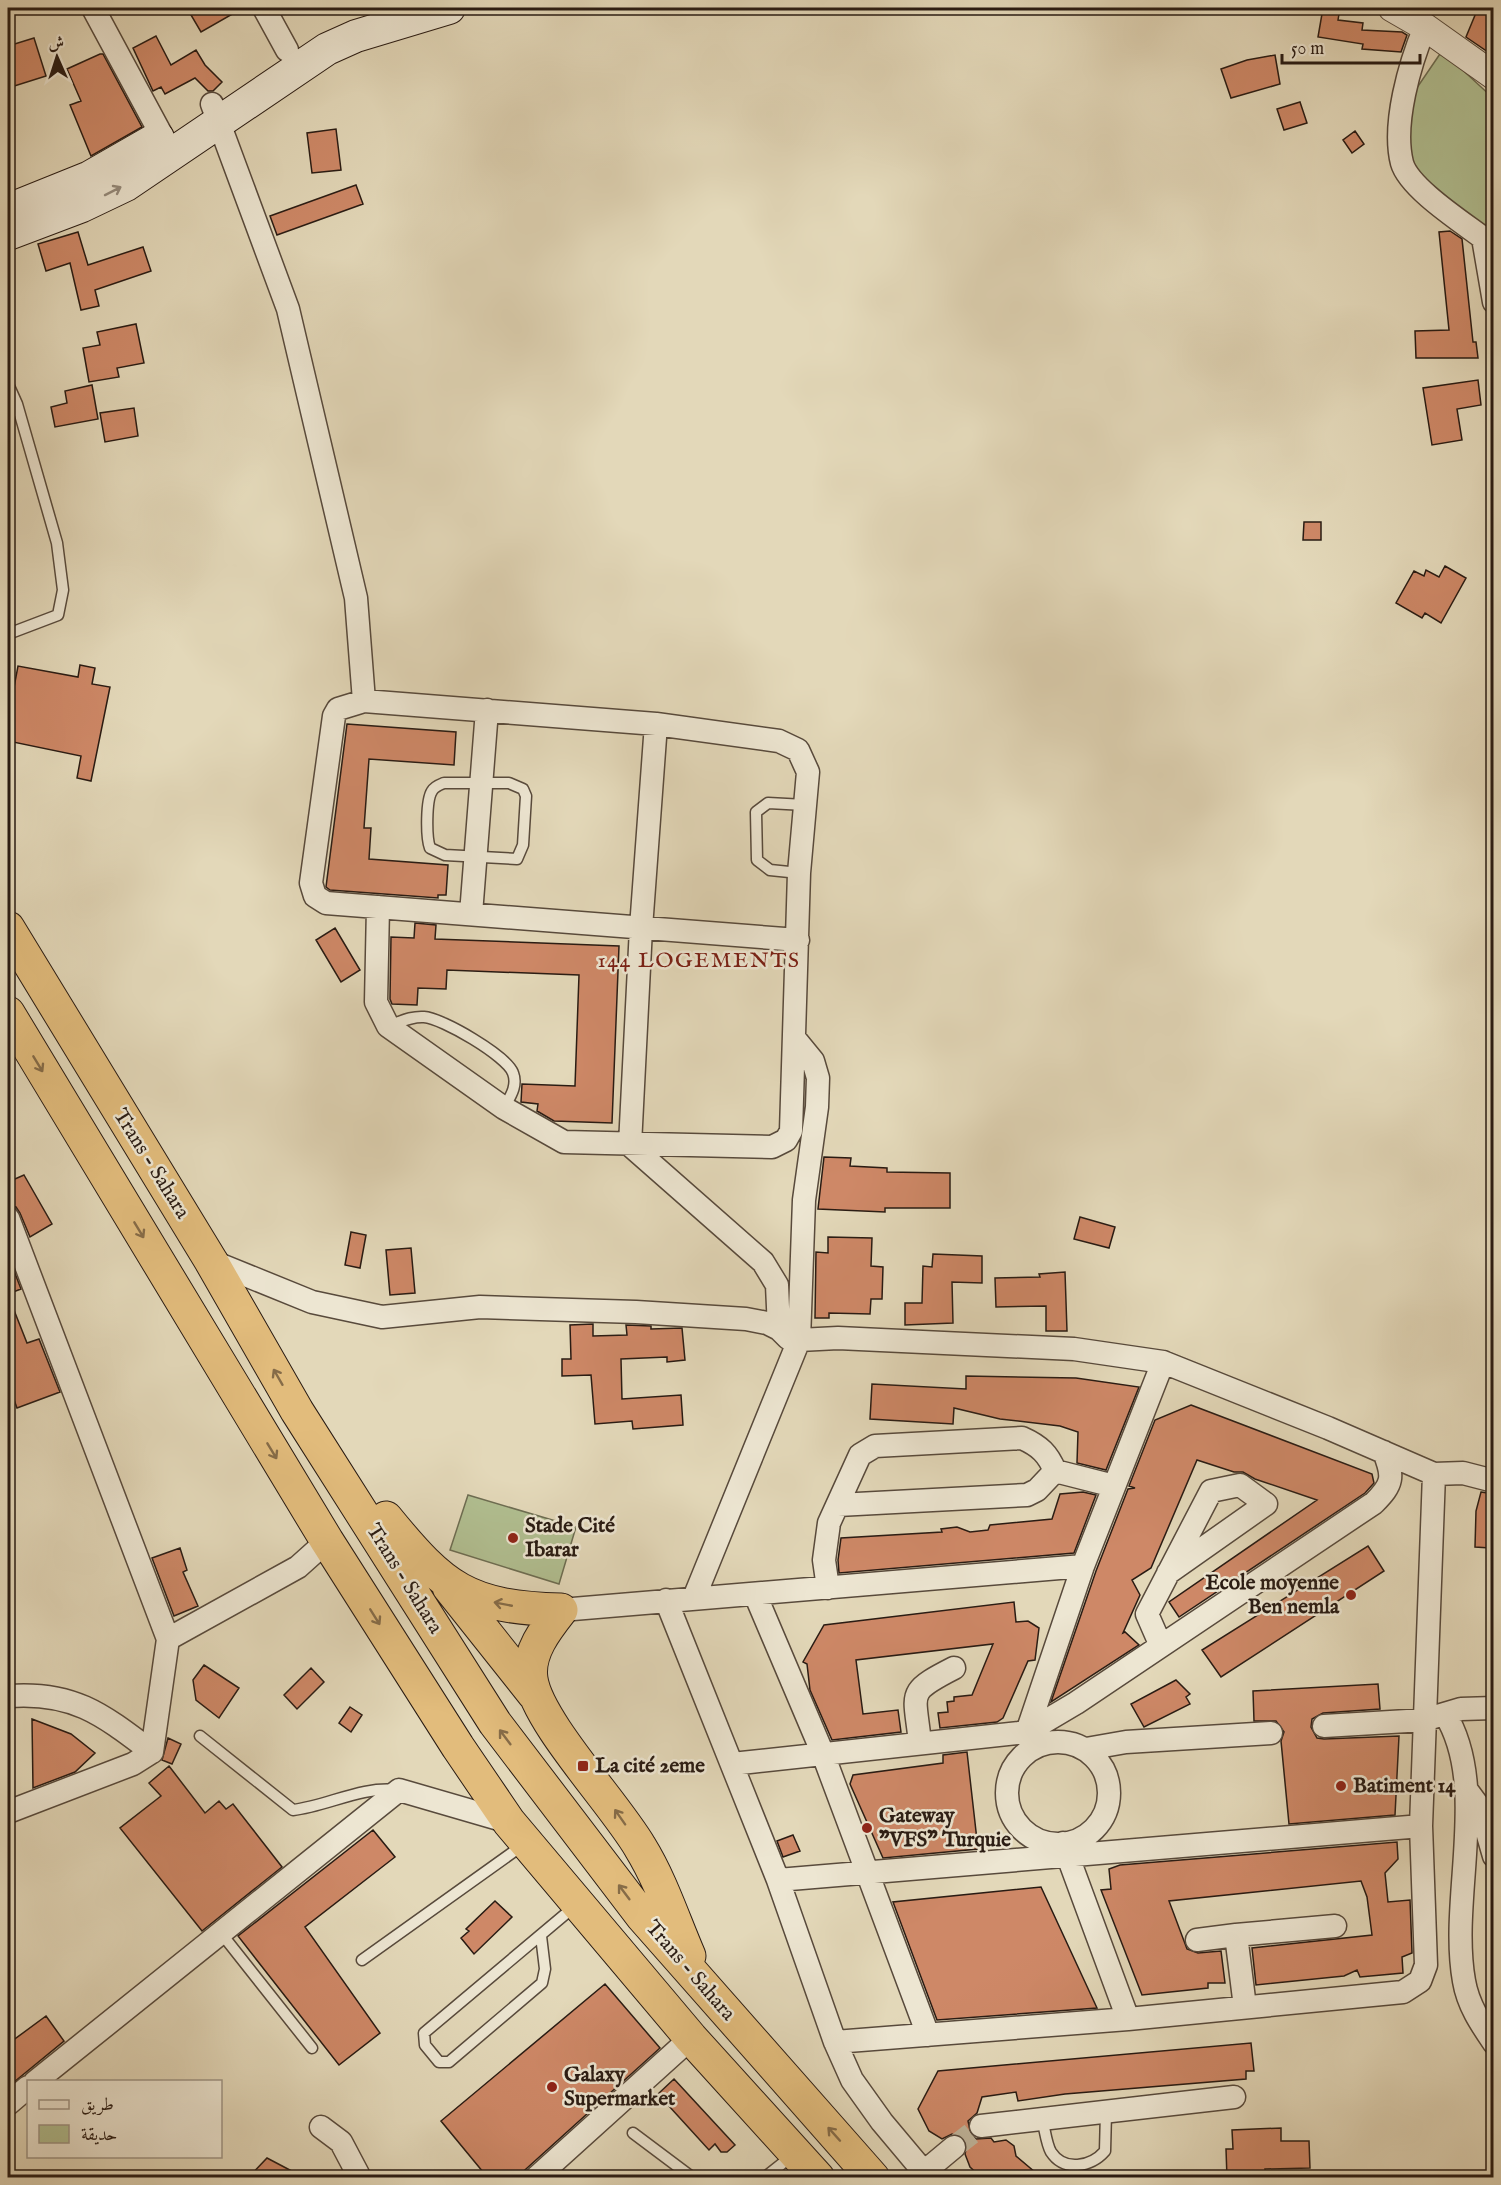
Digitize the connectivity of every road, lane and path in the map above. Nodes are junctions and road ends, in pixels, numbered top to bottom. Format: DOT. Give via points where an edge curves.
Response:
graph roads {
  1 [pos="93,8"];
  2 [pos="264,8"];
  3 [pos="395,8"];
  4 [pos="449,8"];
  5 [pos="1392,8"];
  6 [pos="1425,27"];
  7 [pos="286,50"];
  8 [pos="1494,76"];
  9 [pos="215,114"];
  10 [pos="162,136"];
  11 [pos="8,210"];
  12 [pos="8,234"];
  13 [pos="1494,303"];
  14 [pos="8,384"];
  15 [pos="8,634"];
  16 [pos="364,701"];
  17 [pos="487,710"];
  18 [pos="656,724"];
  19 [pos="480,784"];
  20 [pos="805,806"];
  21 [pos="473,857"];
  22 [pos="800,873"];
  23 [pos="378,907"];
  24 [pos="471,914"];
  25 [pos="8,928"];
  26 [pos="641,928"];
  27 [pos="798,940"];
  28 [pos="8,1013"];
  29 [pos="388,1026"];
  30 [pos="795,1039"];
  31 [pos="504,1108"];
  32 [pos="630,1145"];
  33 [pos="8,1218"];
  34 [pos="211,1261"];
  35 [pos="779,1329"];
  36 [pos="796,1345"];
  37 [pos="1163,1362"];
  38 [pos="297,1411"];
  39 [pos="1384,1452"];
  40 [pos="1055,1471"];
  41 [pos="1434,1474"];
  42 [pos="1494,1480"];
  43 [pos="1114,1486"];
  44 [pos="837,1505"];
  45 [pos="327,1541"];
  46 [pos="1083,1566"];
  47 [pos="1168,1573"];
  48 [pos="444,1581"];
  49 [pos="828,1587"];
  50 [pos="755,1594"];
  51 [pos="694,1598"];
  52 [pos="666,1600"];
  53 [pos="561,1610"];
  54 [pos="168,1639"];
  55 [pos="1161,1646"];
  56 [pos="954,1668"];
  57 [pos="534,1694"];
  58 [pos="8,1696"];
  59 [pos="1494,1708"];
  60 [pos="1434,1716"];
  61 [pos="1324,1726"];
  62 [pos="1271,1733"];
  63 [pos="200,1736"];
  64 [pos="1031,1739"];
  65 [pos="920,1743"];
  66 [pos="1086,1749"];
  67 [pos="152,1752"];
  68 [pos="823,1754"];
  69 [pos="732,1764"];
  70 [pos="1466,1789"];
  71 [pos="399,1790"];
  72 [pos="8,1812"];
  73 [pos="1421,1826"];
  74 [pos="518,1832"];
  75 [pos="1064,1849"];
  76 [pos="1494,1856"];
  77 [pos="867,1874"];
  78 [pos="778,1880"];
  79 [pos="578,1904"];
  80 [pos="1335,1926"];
  81 [pos="221,1933"];
  82 [pos="1236,1935"];
  83 [pos="542,1936"];
  84 [pos="1197,1940"];
  85 [pos="362,1960"];
  86 [pos="700,1982"];
  87 [pos="1245,2007"];
  88 [pos="1128,2019"];
  89 [pos="928,2035"];
  90 [pos="691,2038"];
  91 [pos="835,2042"];
  92 [pos="1494,2043"];
  93 [pos="312,2048"];
  94 [pos="37,2080"];
  95 [pos="27,2088"];
  96 [pos="1234,2097"];
  97 [pos="8,2104"];
  98 [pos="1106,2112"];
  99 [pos="1042,2119"];
  100 [pos="981,2126"];
  101 [pos="321,2127"];
  102 [pos="633,2133"];
  103 [pos="954,2147"];
  104 [pos="795,2152"];
  105 [pos="927,2175"];
  106 [pos="360,2178"];
  107 [pos="536,2178"];
  108 [pos="693,2178"];
  109 [pos="764,2178"];
  110 [pos="818,2178"];
  111 [pos="873,2178"];
  1 -- 10 [label="street"];
  2 -- 7 [label="street"];
  3 -- 7 [label="main road" via="344,24"];
  4 -- 9 [label="main road" via="356,36 327,49"];
  5 -- 6 [label="street"];
  6 -- 8 [label="street"];
  6 -- 13 [label="street" via="1410,64 1400,122 1402,164 1425,195 1483,238"];
  7 -- 9 [label="main road"];
  9 -- 10 [label="main road"];
  12 -- 9 [label="main road, one-way" via="126,185"];
  9 -- 16 [label="street" via="288,309 356,598"];
  10 -- 11 [label="main road" via="90,177"];
  14 -- 15 [label="lane" via="57,543 63,590 58,615"];
  16 -- 17 [label="street"];
  16 -- 23 [label="street" via="338,709 334,717 311,883 315,896 326,903"];
  17 -- 18 [label="street"];
  17 -- 19 [label="street"];
  18 -- 20 [label="street" via="779,741 798,750 808,772"];
  18 -- 26 [label="street"];
  19 -- 21 [label="street"];
  19 -- 21 [label="lane" via="444,783 430,793 430,848 445,855"];
  19 -- 21 [label="lane" via="509,783 523,789 523,845 517,859"];
  20 -- 22 [label="street"];
  20 -- 22 [label="lane" via="768,803 756,812 757,860 770,870"];
  21 -- 24 [label="street"];
  22 -- 27 [label="street"];
  23 -- 24 [label="street"];
  23 -- 29 [label="street" via="376,1002"];
  24 -- 26 [label="street"];
  25 -- 34 [label="highway, Trans - Sahara"];
  26 -- 27 [label="street"];
  26 -- 32 [label="street"];
  27 -- 30 [label="street"];
  28 -- 45 [label="highway, Trans - Sahara, one-way"];
  29 -- 31 [label="street"];
  29 -- 31 [label="lane" via="412,1018 435,1018 505,1060 515,1086"];
  30 -- 32 [label="street" via="793,1118 786,1140 772,1147"];
  30 -- 36 [label="street" via="813,1061 818,1078 804,1200"];
  31 -- 32 [label="street" via="564,1142"];
  32 -- 35 [label="street" via="763,1262 777,1285"];
  33 -- 54 [label="street"];
  34 -- 35 [label="street" via="312,1302 382,1317 480,1307 539,1308 746,1319"];
  38 -- 34 [label="highway, Trans - Sahara, one-way"];
  35 -- 36 [label="street"];
  36 -- 37 [label="street" via="838,1338 1074,1348"];
  36 -- 51 [label="street"];
  37 -- 39 [label="street"];
  37 -- 43 [label="street"];
  38 -- 48 [label="highway" via="415,1554"];
  86 -- 38 [label="highway, Trans - Sahara, one-way" via="642,1916 495,1723"];
  39 -- 41 [label="street"];
  39 -- 55 [label="street" via="1392,1470 1389,1489 1374,1503"];
  40 -- 43 [label="street"];
  40 -- 44 [label="street" via="1027,1496"];
  40 -- 44 [label="street" via="1038,1445 1022,1438 875,1446 860,1455"];
  41 -- 42 [label="street" via="1463,1473"];
  41 -- 60 [label="street"];
  43 -- 46 [label="street"];
  44 -- 49 [label="street" via="829,1523 824,1560"];
  45 -- 54 [label="street" via="298,1567"];
  45 -- 74 [label="highway, Trans - Sahara, one-way" via="458,1747"];
  46 -- 49 [label="street"];
  46 -- 64 [label="street"];
  47 -- 55 [label="street" via="1147,1614"];
  53 -- 48 [label="highway, one-way" via="500,1604 467,1595"];
  48 -- 57 [label="highway"];
  49 -- 50 [label="street"];
  50 -- 51 [label="street"];
  50 -- 68 [label="street"];
  51 -- 52 [label="street"];
  52 -- 53 [label="street"];
  52 -- 69 [label="street"];
  53 -- 57 [label="highway" via="534,1653 530,1676"];
  54 -- 67 [label="street"];
  55 -- 64 [label="street" via="1047,1722"];
  56 -- 65 [label="street" via="922,1684 915,1696"];
  86 -- 57 [label="highway, one-way" via="640,1846"];
  58 -- 67 [label="street" via="39,1694 75,1702 107,1717"];
  59 -- 60 [label="street" via="1461,1709"];
  60 -- 61 [label="street"];
  60 -- 70 [label="street" via="1454,1728"];
  60 -- 73 [label="street"];
  62 -- 66 [label="street" via="1126,1742"];
  63 -- 71 [label="lane" via="293,1810 383,1788"];
  64 -- 65 [label="street"];
  64 -- 66 [label="street" via="1069,1742"];
  64 -- 75 [label="street" via="1013,1768 1007,1800 1022,1829"];
  65 -- 68 [label="street"];
  66 -- 75 [label="street" via="1107,1776 1110,1794 1097,1826"];
  67 -- 72 [label="street" via="133,1764"];
  68 -- 69 [label="street"];
  68 -- 77 [label="street"];
  69 -- 78 [label="street"];
  70 -- 76 [label="street" via="1480,1808"];
  70 -- 92 [label="street" via="1460,1950 1472,2008"];
  71 -- 74 [label="street"];
  71 -- 81 [label="street"];
  73 -- 75 [label="street"];
  73 -- 87 [label="street" via="1426,1965 1420,1981 1404,1992"];
  74 -- 79 [label="highway, Trans - Sahara"];
  74 -- 85 [label="lane"];
  75 -- 77 [label="street"];
  75 -- 88 [label="street"];
  77 -- 78 [label="street"];
  77 -- 89 [label="street"];
  78 -- 91 [label="street"];
  79 -- 83 [label="lane"];
  79 -- 90 [label="highway, Trans - Sahara"];
  80 -- 82 [label="street"];
  81 -- 93 [label="lane"];
  81 -- 94 [label="street"];
  82 -- 84 [label="street"];
  82 -- 87 [label="street"];
  83 -- 83 [label="lane" via="542,1983 449,2062 439,2062 425,2045 424,2033"];
  111 -- 86 [label="highway, Trans - Sahara, one-way"];
  87 -- 88 [label="street"];
  88 -- 89 [label="street"];
  89 -- 91 [label="street"];
  90 -- 104 [label="highway, Trans - Sahara"];
  90 -- 107 [label="street"];
  91 -- 105 [label="street" via="852,2080"];
  95 -- 97 [label="street"];
  96 -- 98 [label="street"];
  98 -- 99 [label="street"];
  98 -- 99 [label="lane" via="1105,2151 1085,2165 1057,2159 1050,2149"];
  99 -- 100 [label="street"];
  101 -- 106 [label="street" via="341,2142"];
  102 -- 108 [label="lane"];
  103 -- 105 [label="street"];
  104 -- 109 [label="lane"];
  104 -- 110 [label="highway, Trans - Sahara"];
}
